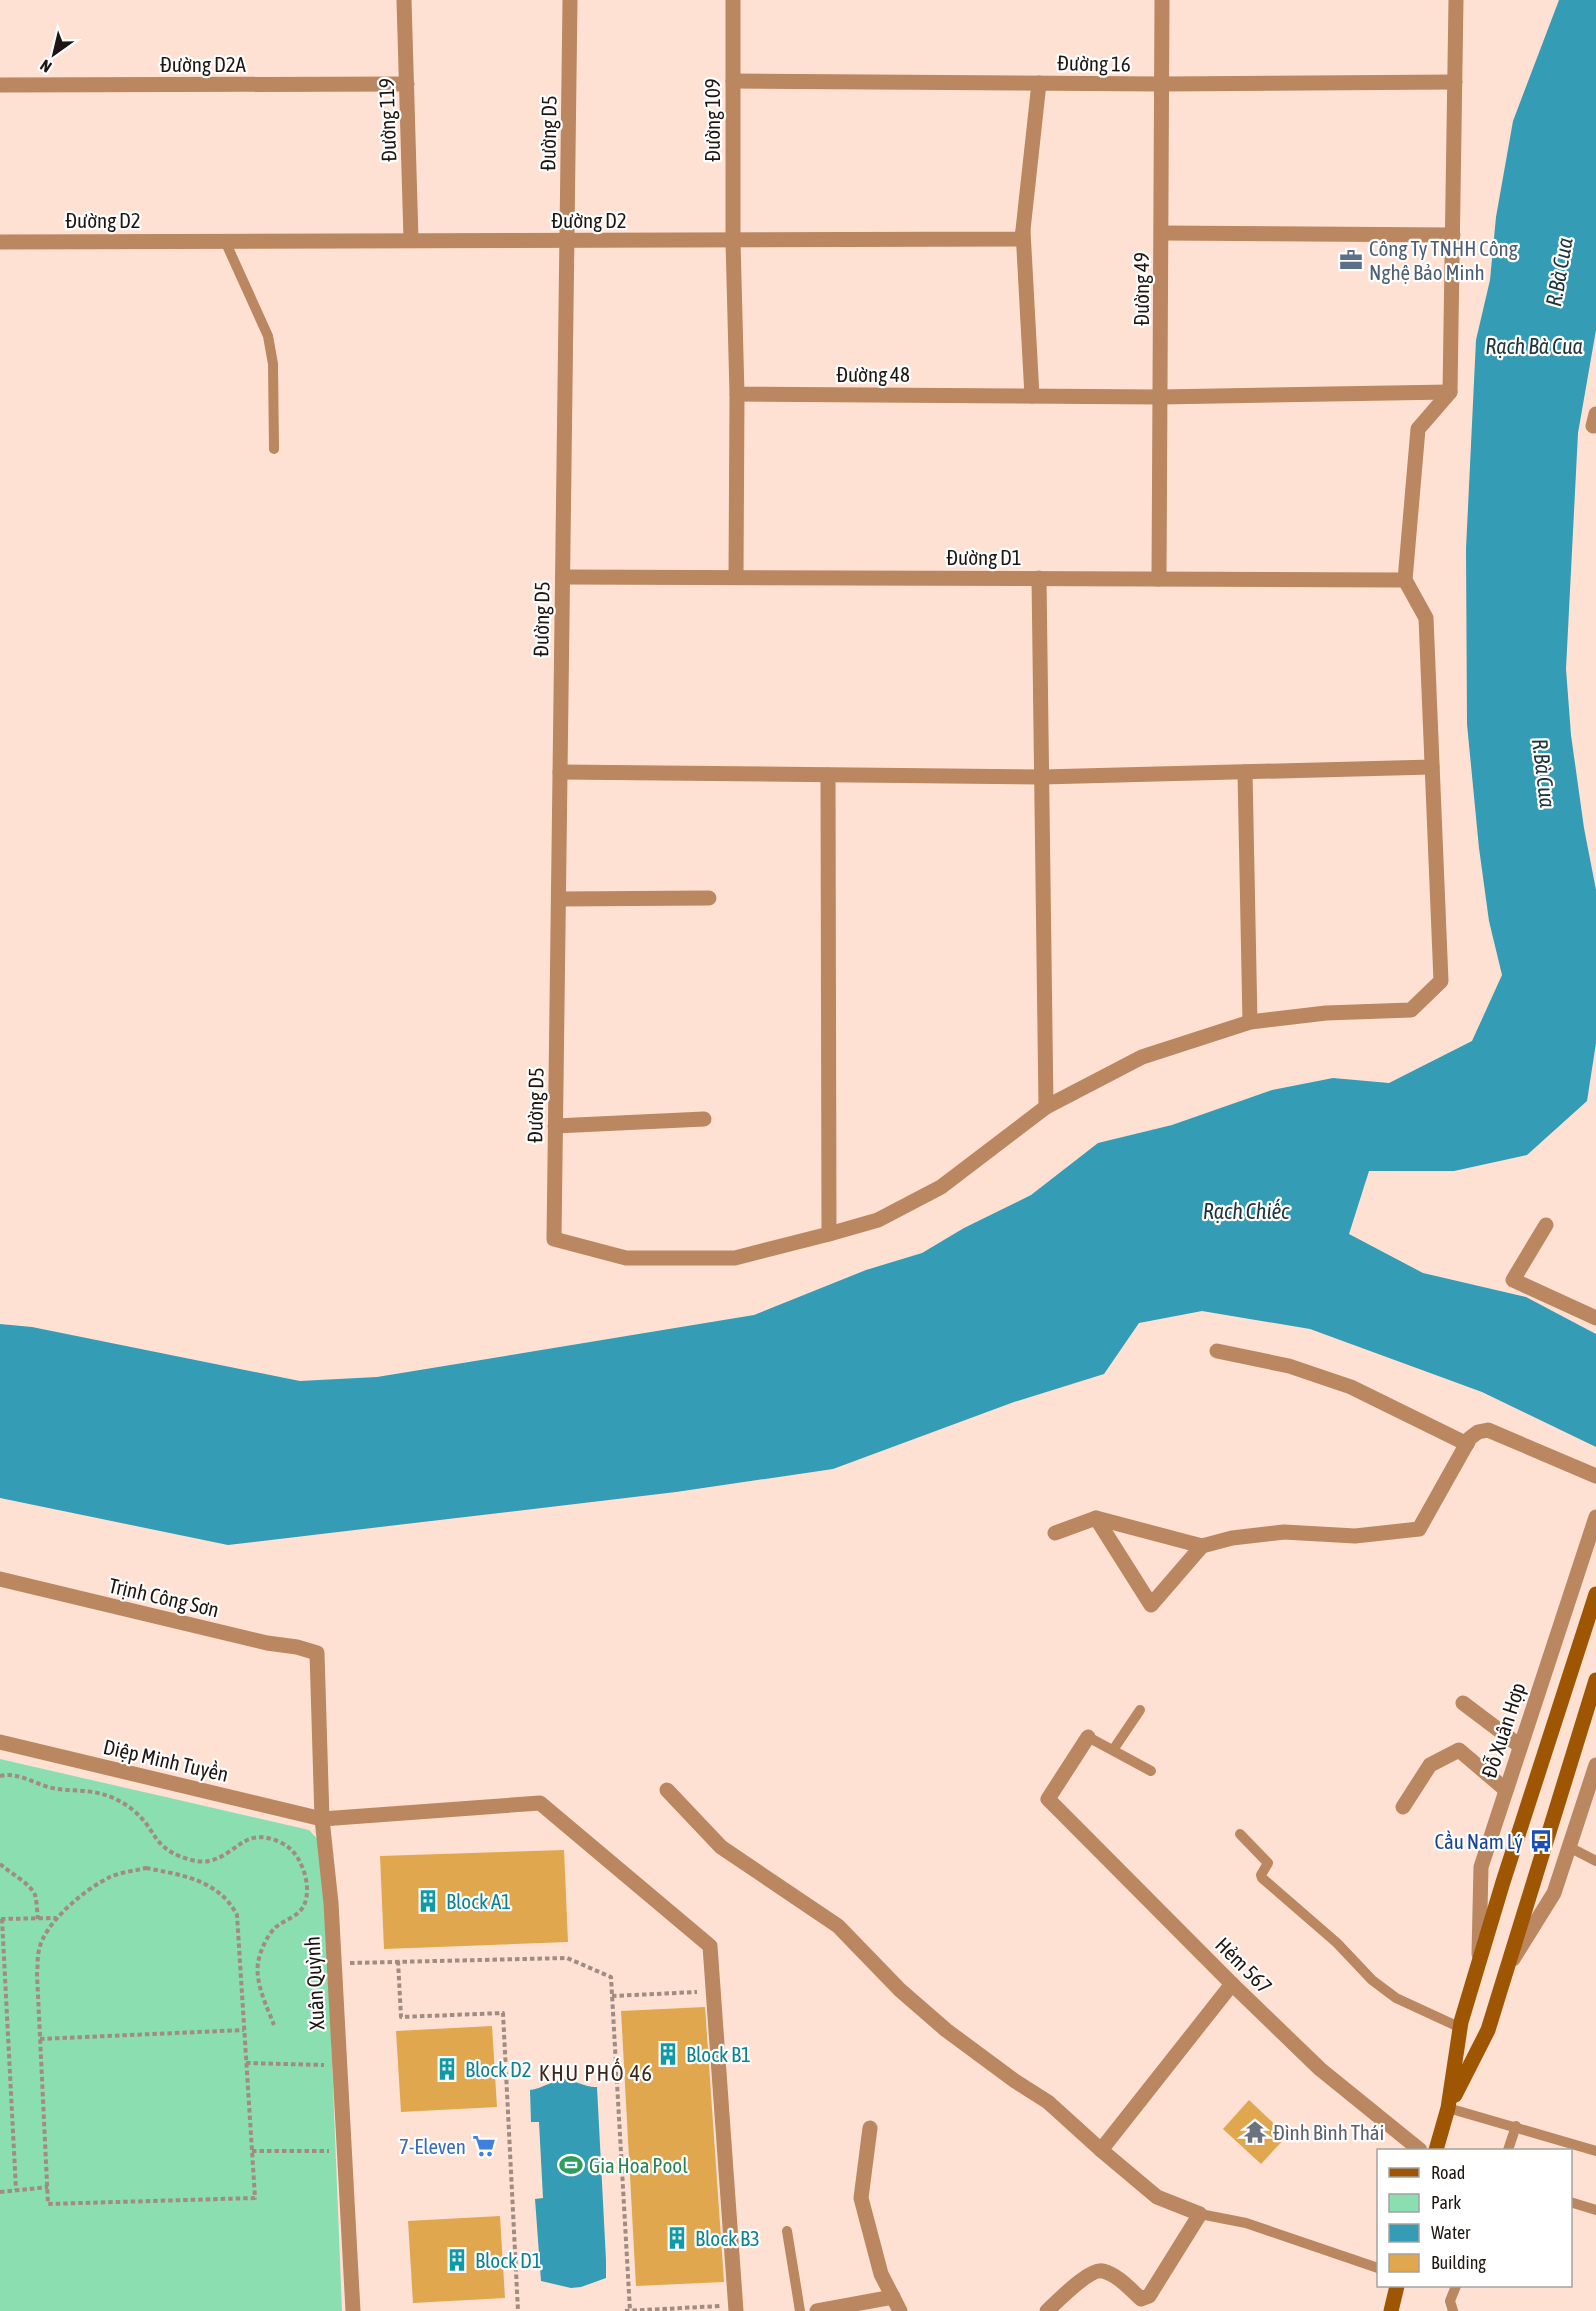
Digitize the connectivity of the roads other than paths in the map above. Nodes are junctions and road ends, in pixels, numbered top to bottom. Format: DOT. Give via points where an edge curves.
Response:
graph roads {
  1 [pos="404,0"];
  2 [pos="570,0"];
  3 [pos="733,0"];
  4 [pos="1162,0"];
  5 [pos="1456,0"];
  6 [pos="733,81"];
  7 [pos="1455,82"];
  8 [pos="1039,83"];
  9 [pos="407,84"];
  10 [pos="1162,84"];
  11 [pos="0,85"];
  12 [pos="1162,233"];
  13 [pos="1453,235"];
  14 [pos="411,239"];
  15 [pos="1022,239"];
  16 [pos="225,241"];
  17 [pos="733,241"];
  18 [pos="0,242"];
  19 [pos="567,242"];
  20 [pos="1450,392"];
  21 [pos="737,394"];
  22 [pos="1032,396"];
  23 [pos="1161,397"];
  24 [pos="274,449"];
  25 [pos="563,577"];
  26 [pos="736,577"];
  27 [pos="1039,578"];
  28 [pos="1159,579"];
  29 [pos="1405,580"];
  30 [pos="1432,767"];
  31 [pos="560,772"];
  32 [pos="1245,772"];
  33 [pos="828,775"];
  34 [pos="1042,777"];
  35 [pos="709,898"];
  36 [pos="559,899"];
  37 [pos="1250,1022"];
  38 [pos="1046,1107"];
  39 [pos="704,1119"];
  40 [pos="555,1126"];
  41 [pos="1546,1225"];
  42 [pos="829,1234"];
  43 [pos="1596,1318"];
  44 [pos="1217,1351"];
  45 [pos="1467,1444"];
  46 [pos="1596,1476"];
  47 [pos="1596,1517"];
  48 [pos="1096,1518"];
  49 [pos="1056,1533"];
  50 [pos="1202,1546"];
  51 [pos="0,1579"];
  52 [pos="1596,1594"];
  53 [pos="317,1653"];
  54 [pos="1596,1680"];
  55 [pos="1463,1702"];
  56 [pos="1140,1710"];
  57 [pos="1088,1737"];
  58 [pos="0,1742"];
  59 [pos="1520,1746"];
  60 [pos="1113,1750"];
  61 [pos="1596,1766"];
  62 [pos="1151,1771"];
  63 [pos="667,1790"];
  64 [pos="1506,1790"];
  65 [pos="1403,1807"];
  66 [pos="322,1819"];
  67 [pos="1240,1834"];
  68 [pos="1569,1847"];
  69 [pos="1596,1861"];
  70 [pos="1479,1962"];
  71 [pos="1506,1969"];
  72 [pos="1232,1984"];
  73 [pos="1461,2028"];
  74 [pos="1448,2108"];
  75 [pos="1516,2126"];
  76 [pos="870,2128"];
  77 [pos="1418,2149"];
  78 [pos="1437,2149"];
  79 [pos="1509,2149"];
  80 [pos="1101,2150"];
  81 [pos="1596,2151"];
  82 [pos="1572,2203"];
  83 [pos="1596,2211"];
  84 [pos="1200,2214"];
  85 [pos="787,2231"];
  86 [pos="1377,2268"];
  87 [pos="1397,2287"];
  88 [pos="1456,2287"];
  89 [pos="893,2297"];
  90 [pos="736,2308"];
  91 [pos="353,2311"];
  92 [pos="800,2311"];
  93 [pos="817,2311"];
  94 [pos="900,2311"];
  95 [pos="1047,2311"];
  96 [pos="1391,2311"];
  97 [pos="1453,2311"];
  1 -- 9 [label="street, Đường 119"];
  2 -- 19 [label="street, Đường D5"];
  3 -- 6 [label="street, Đường 109"];
  4 -- 10 [label="street, Đường 49"];
  5 -- 7 [label="street"];
  6 -- 8 [label="street, Đường 16"];
  6 -- 17 [label="street, Đường 109"];
  7 -- 10 [label="street, Đường 16"];
  7 -- 13 [label="street"];
  8 -- 10 [label="street, Đường 16"];
  8 -- 15 [label="street"];
  9 -- 11 [label="street, Đường D2A"];
  9 -- 14 [label="street, Đường 119"];
  10 -- 12 [label="street, Đường 49"];
  12 -- 13 [label="street"];
  12 -- 23 [label="street, Đường 49"];
  13 -- 20 [label="street"];
  14 -- 16 [label="street, Đường D2"];
  14 -- 19 [label="street, Đường D2"];
  15 -- 17 [label="street, Đường D2"];
  15 -- 22 [label="street"];
  16 -- 18 [label="street, Đường D2"];
  16 -- 24 [label="lane" via="268,336 273,364"];
  17 -- 19 [label="street, Đường D2"];
  17 -- 21 [label="street"];
  19 -- 25 [label="street, Đường D5"];
  20 -- 23 [label="street, Đường 48"];
  20 -- 29 [label="street" via="1418,429"];
  21 -- 22 [label="street, Đường 48"];
  21 -- 26 [label="street"];
  22 -- 23 [label="street, Đường 48"];
  23 -- 28 [label="street, Đường 49"];
  25 -- 26 [label="street, Đường D1"];
  25 -- 31 [label="street, Đường D5"];
  26 -- 27 [label="street, Đường D1"];
  27 -- 28 [label="street, Đường D1"];
  27 -- 34 [label="street"];
  28 -- 29 [label="street, Đường D1"];
  29 -- 30 [label="street" via="1426,618"];
  30 -- 32 [label="street"];
  30 -- 37 [label="street" via="1441,981 1411,1010 1326,1013"];
  31 -- 33 [label="street"];
  31 -- 36 [label="street, Đường D5"];
  32 -- 34 [label="street"];
  32 -- 37 [label="street"];
  33 -- 34 [label="street"];
  33 -- 42 [label="street"];
  34 -- 38 [label="street"];
  35 -- 36 [label="street"];
  36 -- 40 [label="street, Đường D5"];
  37 -- 38 [label="street" via="1142,1057"];
  38 -- 42 [label="street" via="941,1187 878,1220"];
  39 -- 40 [label="street"];
  40 -- 42 [label="street, Đường D5" via="554,1239 626,1258 735,1258"];
  41 -- 43 [label="street" via="1513,1280"];
  44 -- 45 [label="street" via="1289,1366 1351,1387"];
  45 -- 46 [label="street" via="1478,1432 1488,1430"];
  45 -- 50 [label="street" via="1419,1529 1355,1536 1284,1532"];
  47 -- 59 [label="street, Đỗ Xuân Hợp"];
  48 -- 49 [label="street"];
  48 -- 50 [label="street"];
  48 -- 50 [label="street" via="1151,1605"];
  51 -- 53 [label="street, Trịnh Công Sơn"];
  52 -- 70 [label="main road, Đỗ Xuân Hợp"];
  53 -- 66 [label="street, Xuân Quỳnh"];
  54 -- 71 [label="main road, Đỗ Xuân Hợp"];
  55 -- 59 [label="street"];
  56 -- 60 [label="lane"];
  57 -- 60 [label="lane"];
  57 -- 72 [label="street, Hẻm 567" via="1048,1799"];
  58 -- 66 [label="street, Diệp Minh Tuyền"];
  59 -- 64 [label="street, Đỗ Xuân Hợp"];
  60 -- 62 [label="lane"];
  61 -- 68 [label="street, Đỗ Xuân Hợp"];
  63 -- 80 [label="street" via="722,1847 838,1926 900,1990 946,2030 1048,2102"];
  64 -- 65 [label="street" via="1459,1750 1430,1765"];
  64 -- 70 [label="street, Đỗ Xuân Hợp" via="1481,1867"];
  66 -- 90 [label="street, Diệp Minh Tuyền" via="540,1803 710,1946"];
  66 -- 91 [label="street, Xuân Quỳnh" via="331,1903"];
  67 -- 73 [label="lane" via="1268,1863 1262,1878 1337,1943 1372,1980 1396,1998"];
  68 -- 69 [label="lane"];
  68 -- 71 [label="street, Đỗ Xuân Hợp" via="1554,1893"];
  70 -- 73 [label="main road, Đỗ Xuân Hợp"];
  71 -- 74 [label="main road, Đỗ Xuân Hợp" via="1488,2030"];
  72 -- 77 [label="street, Hẻm 567" via="1320,2069"];
  72 -- 80 [label="street"];
  73 -- 74 [label="main road, Đỗ Xuân Hợp"];
  74 -- 75 [label="lane"];
  74 -- 78 [label="main road, Đỗ Xuân Hợp"];
  75 -- 79 [label="lane"];
  75 -- 81 [label="lane"];
  76 -- 89 [label="street" via="861,2198 881,2274"];
  80 -- 84 [label="street" via="1158,2197"];
  82 -- 83 [label="lane"];
  84 -- 86 [label="lane" via="1246,2223"];
  84 -- 95 [label="street" via="1149,2296 1141,2299 1117,2278 1101,2271 1091,2272"];
  85 -- 92 [label="lane"];
  87 -- 96 [label="main road"];
  88 -- 97 [label="lane" via="1450,2301"];
  89 -- 93 [label="street"];
  89 -- 94 [label="street"];
}
